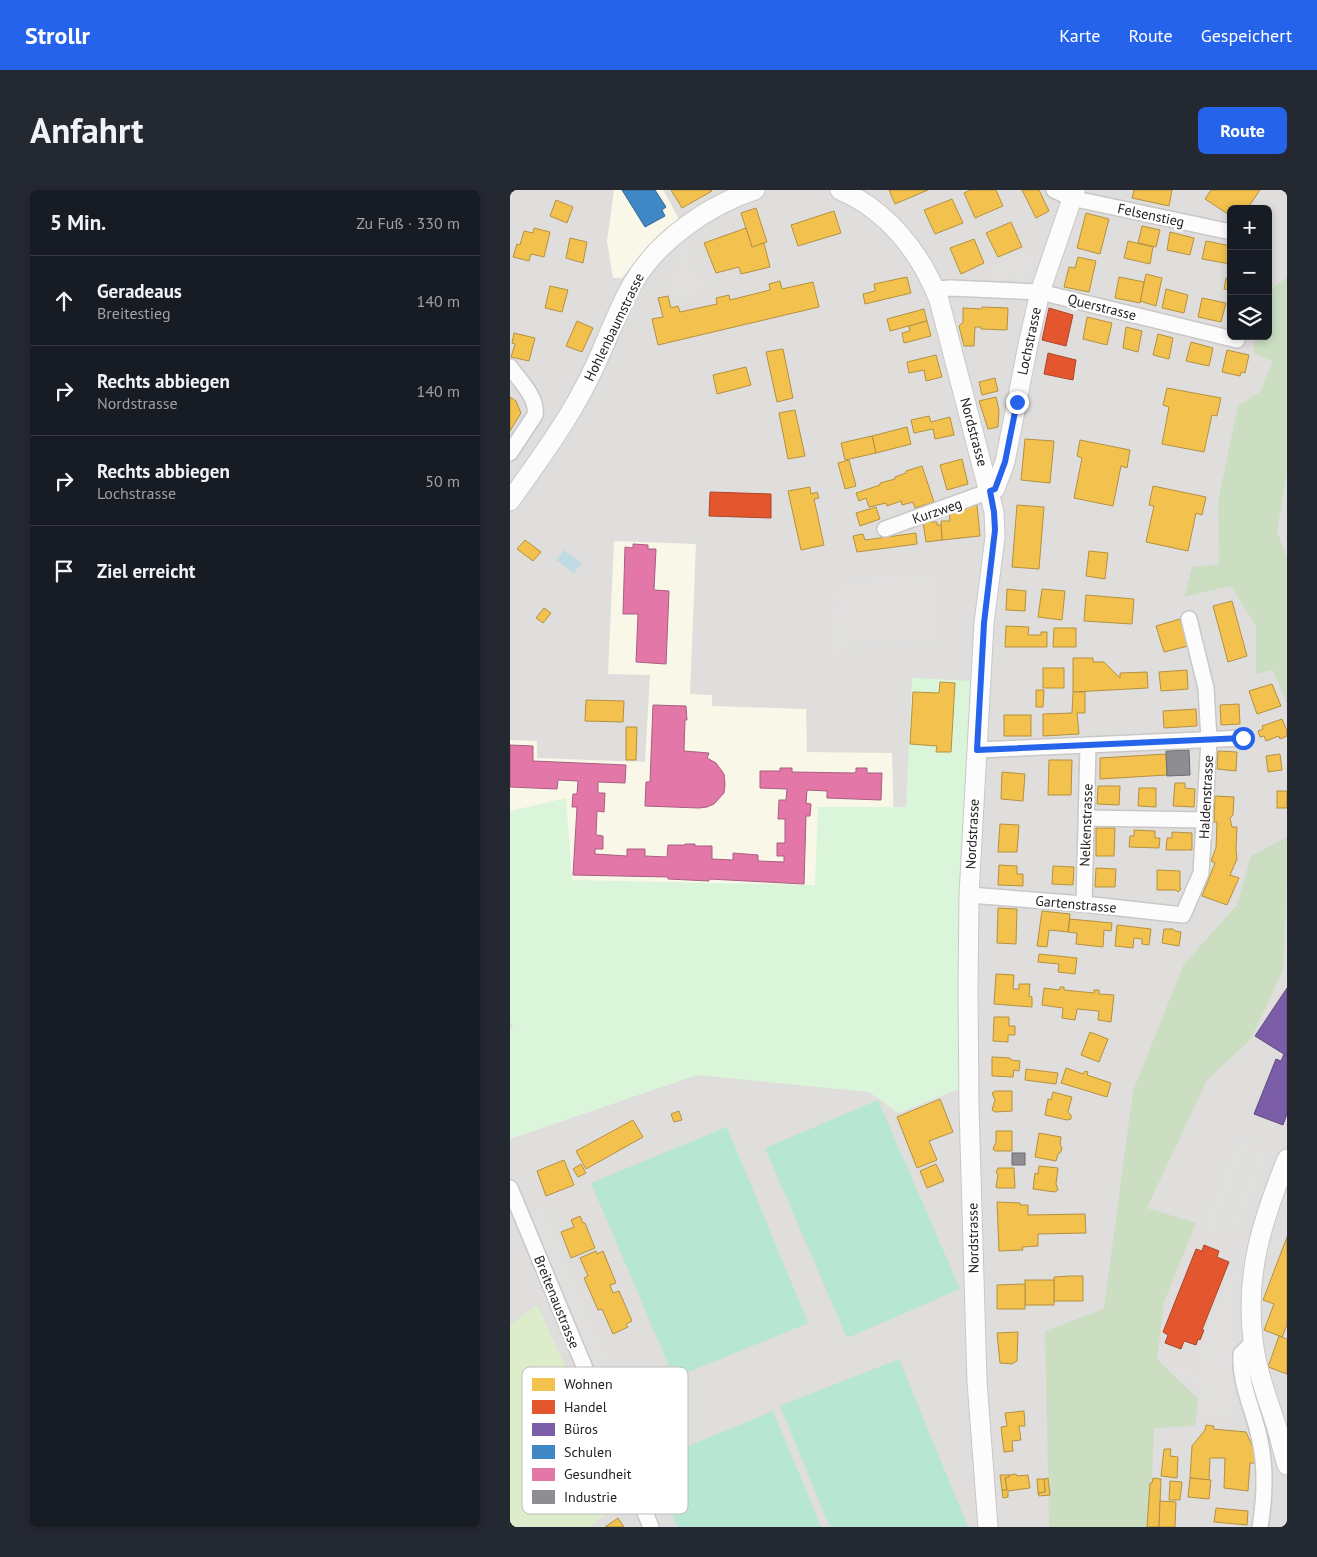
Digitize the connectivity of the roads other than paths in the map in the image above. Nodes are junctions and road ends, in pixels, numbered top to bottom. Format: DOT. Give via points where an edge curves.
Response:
graph roads {
  1 [pos="755,190"];
  2 [pos="840,190"];
  3 [pos="1054,190"];
  4 [pos="1073,194"];
  5 [pos="1227,231"];
  6 [pos="934,289"];
  7 [pos="1040,292"];
  8 [pos="1227,337"];
  9 [pos="510,367"];
  10 [pos="510,453"];
  11 [pos="990,491"];
  12 [pos="510,501"];
  13 [pos="885,529"];
  14 [pos="1189,619"];
  15 [pos="1243,738"];
  16 [pos="1209,740"];
  17 [pos="1088,746"];
  18 [pos="977,750"];
  19 [pos="1087,818"];
  20 [pos="1205,820"];
  21 [pos="969,895"];
  22 [pos="1084,904"];
  23 [pos="1183,915"];
  24 [pos="1287,1159"];
  25 [pos="510,1188"];
  26 [pos="1253,1342"];
  27 [pos="584,1367"];
  28 [pos="1287,1465"];
  29 [pos="646,1514"];
  30 [pos="651,1527"];
  31 [pos="988,1527"];
  32 [pos="1260,1527"];
  1 -- 12 [label="street, Hohlenbaumstrasse" via="736,197 682,230 645,266 624,300 585,386 556,436"];
  2 -- 6 [label="street, Nordstrasse" via="871,208 902,236 926,270"];
  3 -- 4 [label="street, Felsenstieg"];
  4 -- 5 [label="street, Felsenstieg"];
  4 -- 7 [label="street, Lochstrasse"];
  6 -- 7 [label="street, Querstrasse"];
  6 -- 11 [label="street, Nordstrasse"];
  7 -- 8 [label="street, Querstrasse"];
  7 -- 11 [label="street, Lochstrasse" via="1005,462 995,489"];
  9 -- 10 [label="street" via="536,408"];
  11 -- 13 [label="street, Kurzweg"];
  11 -- 18 [label="street, Nordstrasse" via="995,530 984,623"];
  14 -- 16 [label="street, Haldenstrasse" via="1206,688"];
  15 -- 16 [label="street"];
  16 -- 17 [label="street"];
  16 -- 20 [label="street, Haldenstrasse"];
  17 -- 18 [label="street"];
  17 -- 19 [label="street, Nelkenstrasse"];
  18 -- 21 [label="street, Nordstrasse"];
  19 -- 20 [label="street"];
  19 -- 22 [label="street, Nelkenstrasse"];
  20 -- 23 [label="street, Haldenstrasse" via="1201,872"];
  21 -- 22 [label="street, Gartenstrasse"];
  21 -- 31 [label="street, Nordstrasse" via="969,1106 976,1352"];
  22 -- 23 [label="street, Gartenstrasse"];
  24 -- 26 [label="street" via="1257,1244 1251,1284"];
  25 -- 27 [label="street, Breitenaustrasse"];
  26 -- 28 [label="street"];
  26 -- 32 [label="street" via="1241,1354 1240,1368 1264,1463"];
  29 -- 30 [label="street, Breitenaustrasse"];
}
